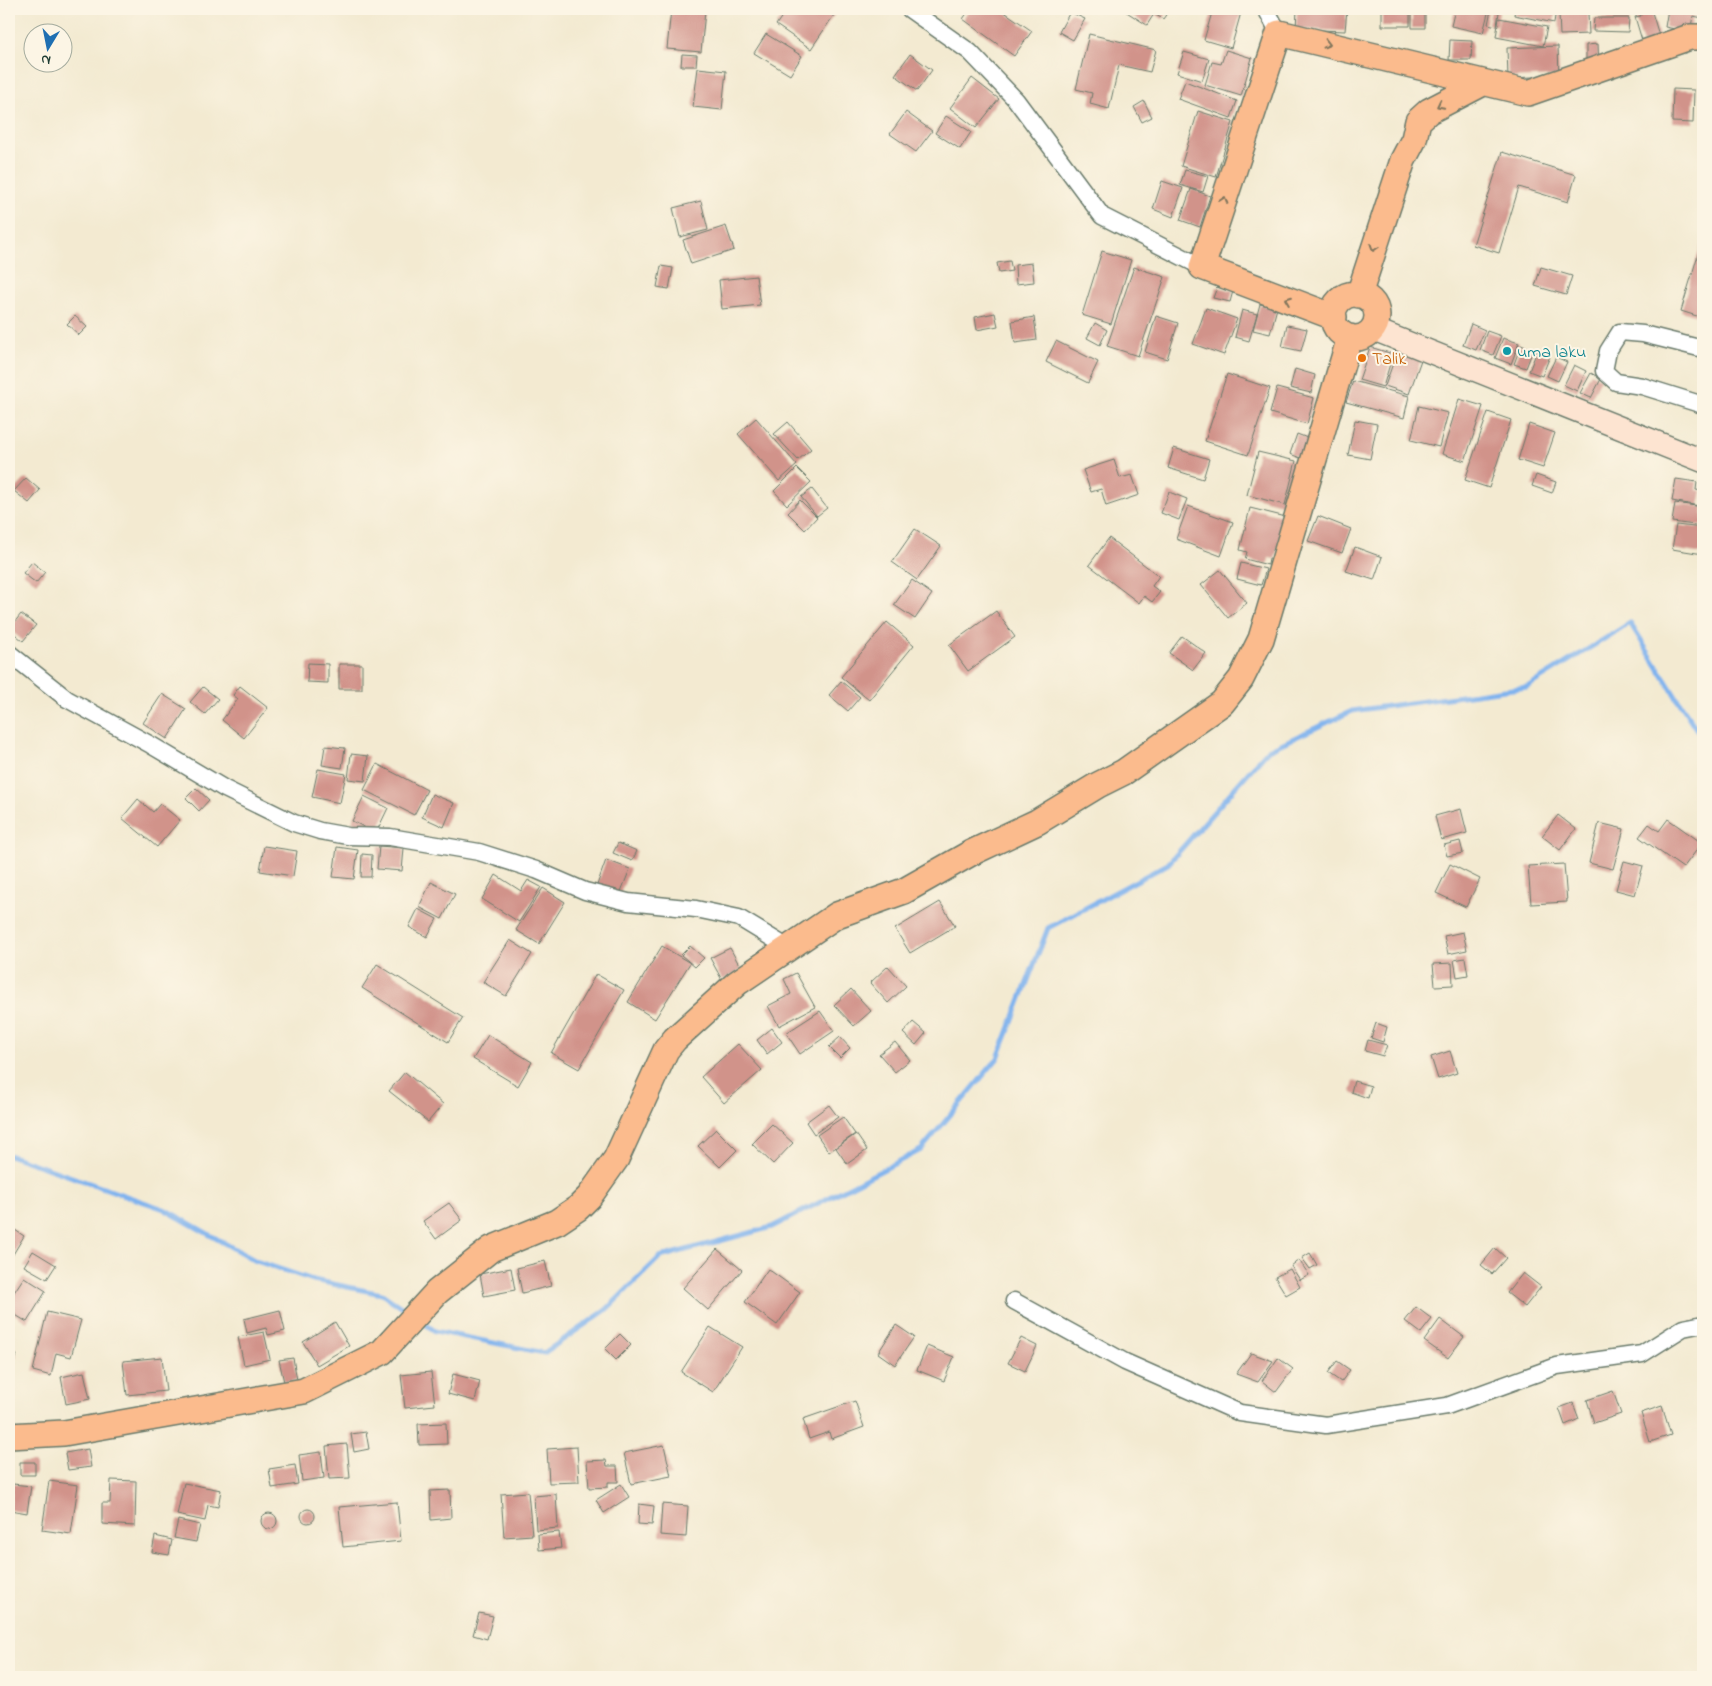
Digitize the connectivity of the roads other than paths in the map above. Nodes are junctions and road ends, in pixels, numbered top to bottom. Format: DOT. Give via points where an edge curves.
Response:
graph roads {
  1 [pos="909,9"];
  2 [pos="1266,9"];
  3 [pos="1280,21"];
  4 [pos="1699,38"];
  5 [pos="1483,83"];
  6 [pos="1202,267"];
  7 [pos="1359,295"];
  8 [pos="1334,317"];
  9 [pos="1373,329"];
  10 [pos="1350,337"];
  11 [pos="1703,349"];
  12 [pos="1703,404"];
  13 [pos="1703,461"];
  14 [pos="9,653"];
  15 [pos="790,948"];
  16 [pos="1014,1301"];
  17 [pos="1703,1324"];
  18 [pos="9,1436"];
  1 -- 6 [label="street" via="970,52 1016,100 1102,216"];
  2 -- 3 [label="street"];
  3 -- 5 [label="main road, one-way"];
  6 -- 3 [label="main road, one-way"];
  4 -- 5 [label="main road" via="1528,93"];
  5 -- 7 [label="main road, one-way" via="1429,110 1418,121"];
  8 -- 6 [label="main road, one-way"];
  7 -- 8 [label="main road" via="1344,297 1335,309"];
  7 -- 9 [label="main road" via="1374,304 1377,321"];
  8 -- 10 [label="main road" via="1338,330"];
  9 -- 10 [label="main road" via="1363,337"];
  9 -- 13 [label="street"];
  10 -- 15 [label="main road" via="1261,639 1241,679 1222,703 1124,772 1037,822 971,853 904,891 837,916"];
  11 -- 12 [label="street" via="1643,334 1620,332 1608,351 1604,370 1616,382"];
  14 -- 15 [label="street" via="67,699 225,790 294,823 348,836 390,837 479,852 536,870 585,891 628,902 696,909 739,918"];
  15 -- 18 [label="main road" via="737,983 666,1050 616,1159 589,1198 557,1222 491,1249 437,1292 382,1352 304,1391 64,1433"];
  16 -- 17 [label="street" via="1125,1362 1240,1413 1326,1424 1447,1406 1557,1366 1642,1354 1682,1328"];
}
